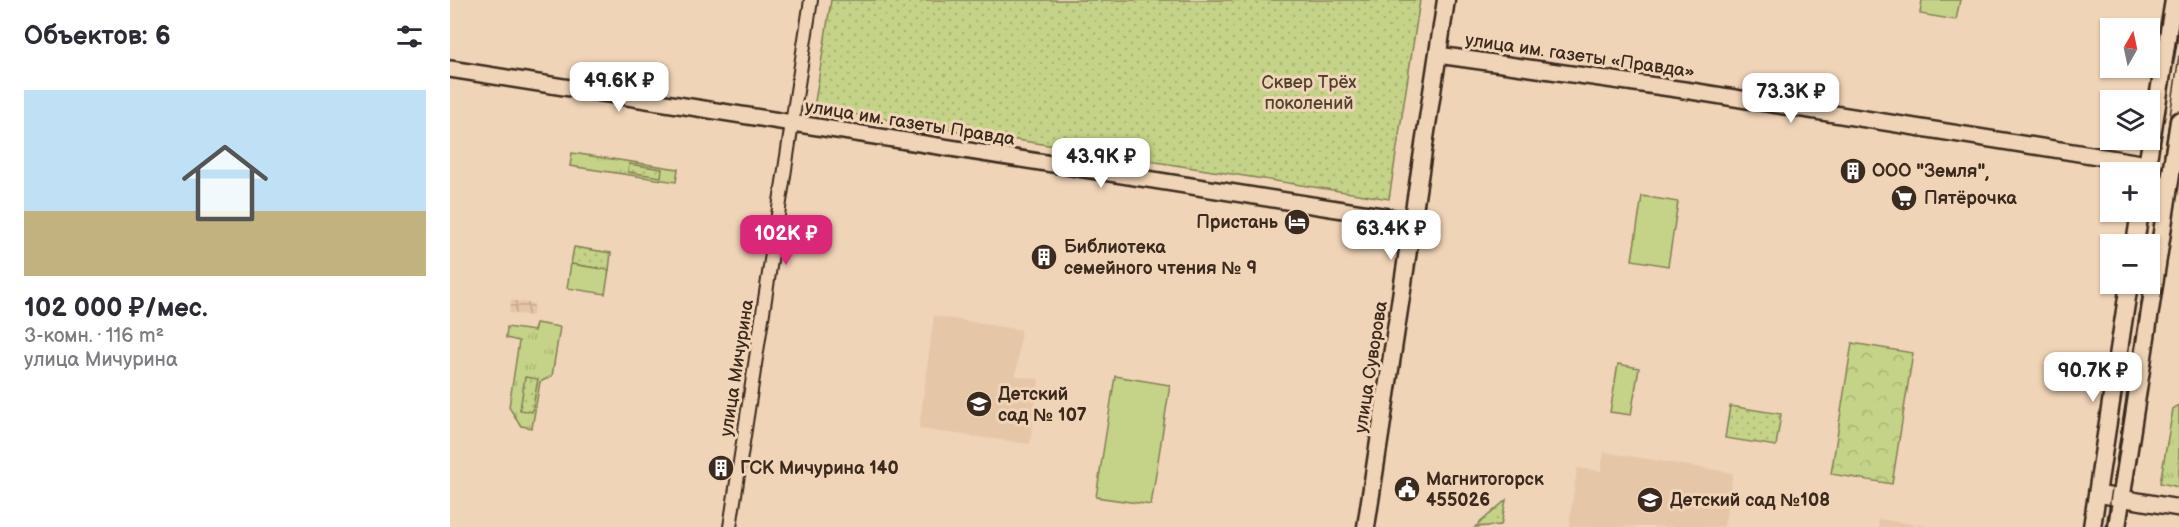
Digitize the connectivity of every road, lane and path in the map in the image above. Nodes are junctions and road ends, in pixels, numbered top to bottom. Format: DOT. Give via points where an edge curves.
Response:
graph roads {
  1 [pos="811,0"];
  2 [pos="1446,0"];
  3 [pos="2174,0"];
  4 [pos="1438,55"];
  5 [pos="450,69"];
  6 [pos="2179,121"];
  7 [pos="792,125"];
  8 [pos="2111,162"];
  9 [pos="2148,162"];
  10 [pos="2160,168"];
  11 [pos="2175,169"];
  12 [pos="1413,221"];
  13 [pos="2127,294"];
  14 [pos="2097,494"];
  15 [pos="2122,499"];
  16 [pos="2179,508"];
  17 [pos="730,527"];
  18 [pos="1366,527"];
  19 [pos="2092,527"];
  20 [pos="2117,527"];
  1 -- 7 [label="street, улица Мичурина"];
  2 -- 4 [label="main road, улица Суворова"];
  3 -- 9 [label="main road"];
  4 -- 8 [label="street, улица им. газеты «Правда»" via="1691,91"];
  4 -- 12 [label="main road, улица Суворова"];
  5 -- 7 [label="street"];
  6 -- 11 [label="main road"];
  7 -- 12 [label="street, улица им. газеты Правда"];
  7 -- 17 [label="street, улица Мичурина"];
  10 -- 11 [label="main road, улица им. газеты «Правда»"];
  11 -- 15 [label="main road"];
  12 -- 18 [label="main road, улица Суворова"];
  13 -- 14 [label="main road"];
  14 -- 15 [label="street"];
  14 -- 19 [label="main road"];
  15 -- 16 [label="street"];
  15 -- 20 [label="main road"];
}
